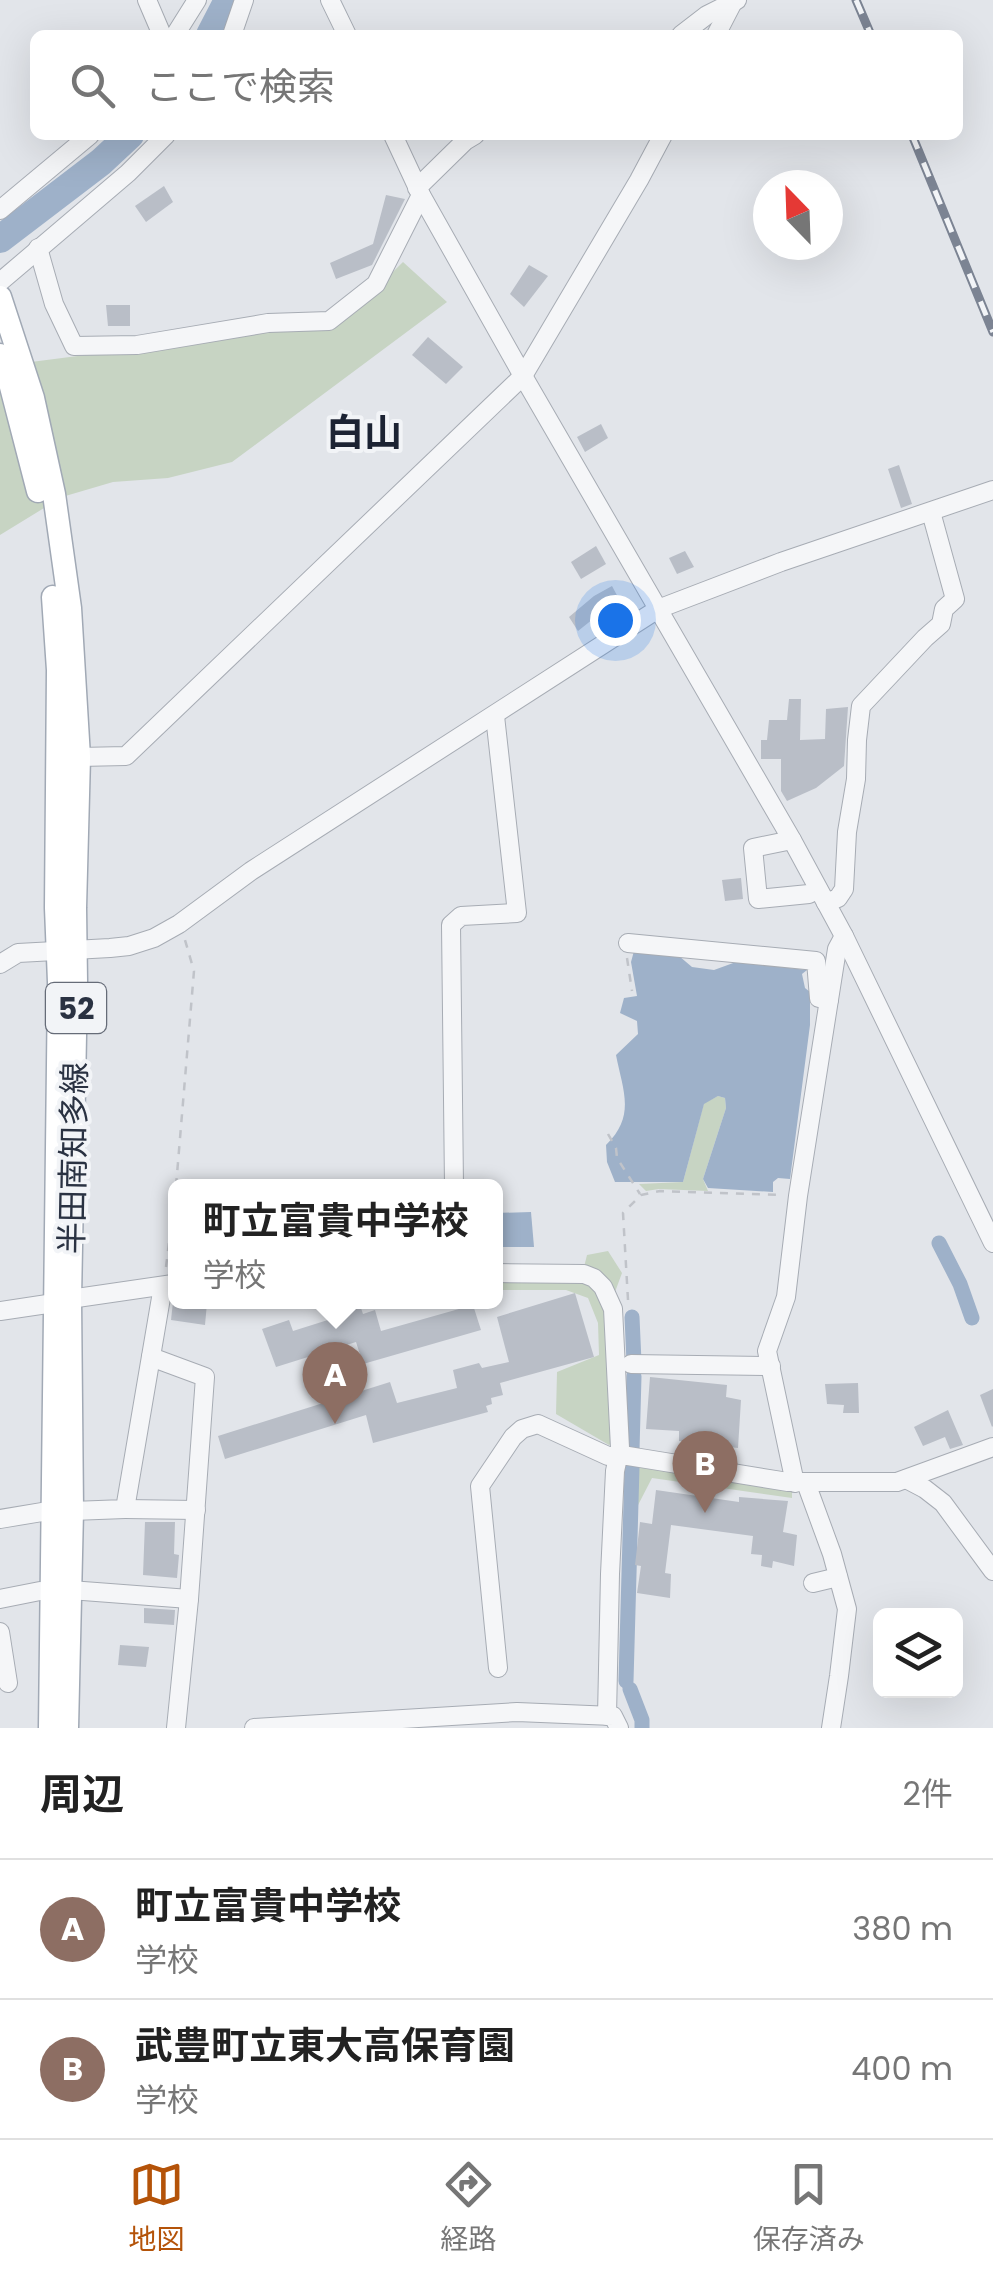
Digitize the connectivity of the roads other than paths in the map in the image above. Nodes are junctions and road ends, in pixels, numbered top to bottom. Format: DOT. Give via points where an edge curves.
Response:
graph roads {
  1 [pos="147,0"];
  2 [pos="197,0"];
  3 [pos="244,0"];
  4 [pos="330,0"];
  5 [pos="735,2"];
  6 [pos="160,30"];
  7 [pos="178,30"];
  8 [pos="234,30"];
  9 [pos="345,30"];
  10 [pos="688,30"];
  11 [pos="719,30"];
  12 [pos="84,140"];
  13 [pos="161,140"];
  14 [pos="395,140"];
  15 [pos="466,140"];
  16 [pos="660,140"];
  17 [pos="419,191"];
  18 [pos="0,210"];
  19 [pos="38,248"];
  20 [pos="0,282"];
  21 [pos="0,297"];
  22 [pos="0,355"];
  23 [pos="523,376"];
  24 [pos="993,490"];
  25 [pos="931,512"];
  26 [pos="658,609"];
  27 [pos="494,716"];
  28 [pos="79,757"];
  29 [pos="792,840"];
  30 [pos="822,896"];
  31 [pos="844,936"];
  32 [pos="628,943"];
  33 [pos="68,950"];
  34 [pos="0,964"];
  35 [pos="829,1000"];
  36 [pos="454,1179"];
  37 [pos="993,1243"];
  38 [pos="503,1273"];
  39 [pos="168,1285"];
  40 [pos="168,1289"];
  41 [pos="62,1301"];
  42 [pos="0,1311"];
  43 [pos="151,1356"];
  44 [pos="631,1364"];
  45 [pos="771,1366"];
  46 [pos="993,1446"];
  47 [pos="620,1456"];
  48 [pos="906,1479"];
  49 [pos="800,1483"];
  50 [pos="124,1509"];
  51 [pos="63,1510"];
  52 [pos="196,1510"];
  53 [pos="0,1519"];
  54 [pos="993,1570"];
  55 [pos="838,1577"];
  56 [pos="814,1583"];
  57 [pos="70,1590"];
  58 [pos="40,1591"];
  59 [pos="0,1599"];
  60 [pos="188,1599"];
  61 [pos="0,1632"];
  62 [pos="498,1668"];
  63 [pos="8,1682"];
  64 [pos="518,1720"];
  65 [pos="613,1722"];
  66 [pos="50,1728"];
  67 [pos="67,1728"];
  68 [pos="176,1728"];
  69 [pos="254,1728"];
  70 [pos="831,1728"];
  1 -- 6 [label="street"];
  2 -- 7 [label="street"];
  3 -- 8 [label="street"];
  4 -- 9 [label="street"];
  5 -- 10 [label="street"];
  5 -- 11 [label="street"];
  12 -- 18 [label="street"];
  13 -- 19 [label="street"];
  14 -- 17 [label="street"];
  15 -- 17 [label="street"];
  16 -- 23 [label="street"];
  17 -- 19 [label="street" via="376,284 329,320 137,345 74,346"];
  17 -- 23 [label="street"];
  19 -- 20 [label="street"];
  21 -- 28 [label="main road, 半田南知多線 / 52" via="54,494 70,608"];
  22 -- 33 [label="main road, 半田南知多線 / 52" via="34,475 53,596 56,908"];
  23 -- 26 [label="street"];
  23 -- 28 [label="street" via="126,756"];
  24 -- 25 [label="street"];
  25 -- 26 [label="street"];
  25 -- 30 [label="street" via="955,599 941,624 861,706 844,889 838,898"];
  26 -- 27 [label="street"];
  26 -- 29 [label="street"];
  27 -- 33 [label="street" via="180,924 130,946"];
  27 -- 36 [label="street" via="518,912 461,916 451,925"];
  28 -- 33 [label="main road, 半田南知多線 / 52"];
  29 -- 30 [label="street"];
  29 -- 30 [label="street" via="753,848 758,898"];
  30 -- 31 [label="street"];
  31 -- 35 [label="street"];
  31 -- 37 [label="street"];
  32 -- 35 [label="street" via="816,961 818,998"];
  33 -- 34 [label="street" via="18,953"];
  33 -- 41 [label="main road, 半田南知多線 / 52"];
  35 -- 45 [label="street" via="786,1297 767,1351"];
  38 -- 47 [label="street" via="584,1274 603,1287 615,1323"];
  39 -- 41 [label="street"];
  40 -- 43 [label="street"];
  41 -- 42 [label="street"];
  41 -- 51 [label="main road, 半田南知多線 / 52"];
  43 -- 50 [label="street"];
  43 -- 52 [label="street" via="205,1377"];
  44 -- 45 [label="street"];
  45 -- 49 [label="street"];
  46 -- 48 [label="street"];
  47 -- 49 [label="street"];
  47 -- 62 [label="street" via="538,1424 513,1437 482,1482"];
  47 -- 65 [label="street" via="610,1574"];
  48 -- 49 [label="street"];
  48 -- 54 [label="street" via="943,1503"];
  49 -- 55 [label="street"];
  50 -- 51 [label="street"];
  50 -- 52 [label="street"];
  51 -- 53 [label="street"];
  51 -- 57 [label="main road, 半田南知多線 / 52"];
  51 -- 66 [label="main road, 半田南知多線 / 52"];
  52 -- 60 [label="street"];
  55 -- 56 [label="street"];
  55 -- 70 [label="street" via="847,1609"];
  57 -- 60 [label="street"];
  57 -- 67 [label="main road, 半田南知多線 / 52"];
  58 -- 59 [label="street"];
  60 -- 68 [label="street"];
  61 -- 63 [label="street"];
  64 -- 65 [label="street"];
  64 -- 69 [label="street"];
}
